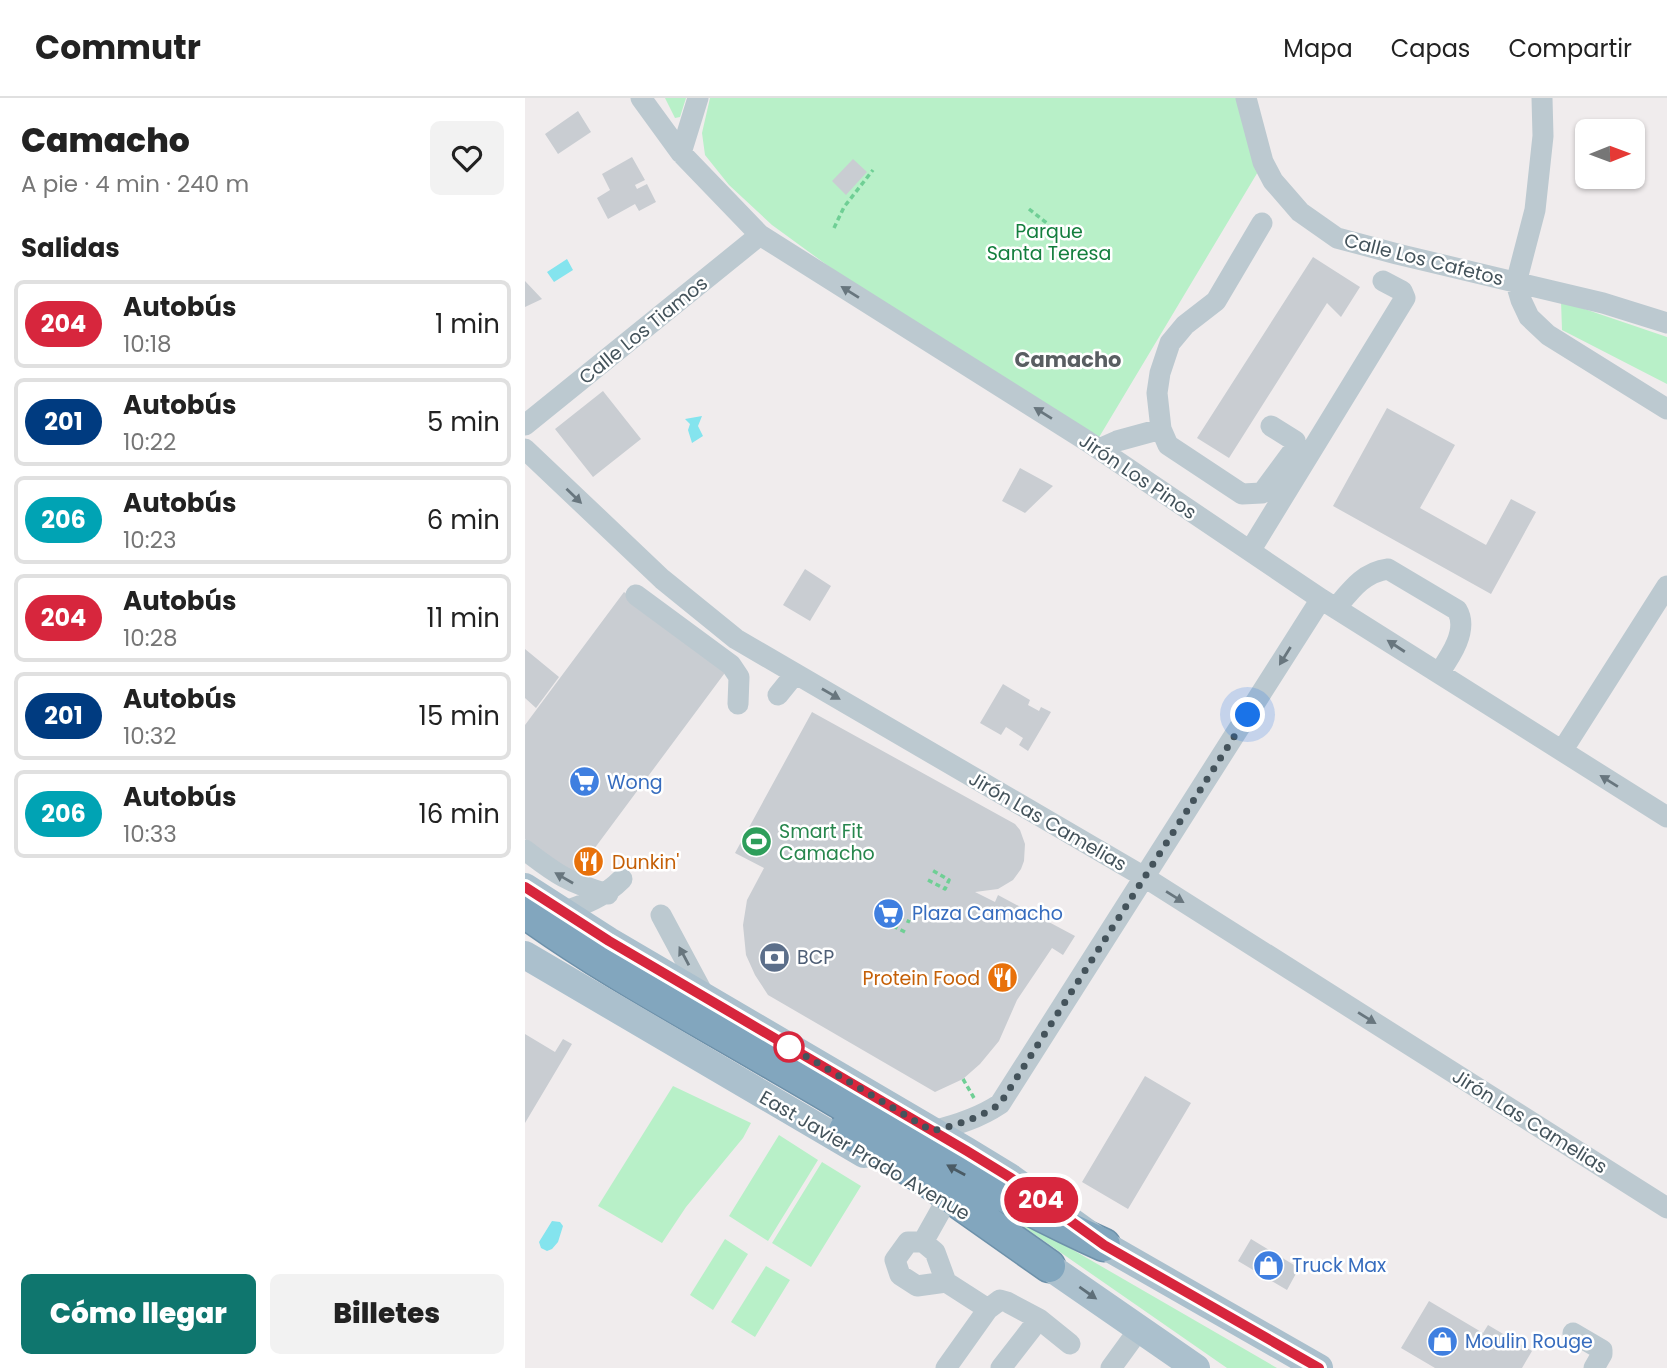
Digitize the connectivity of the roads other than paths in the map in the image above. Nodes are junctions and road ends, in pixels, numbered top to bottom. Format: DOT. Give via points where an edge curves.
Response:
graph roads {
  1 [pos="641,98"];
  2 [pos="698,98"];
  3 [pos="1246,98"];
  4 [pos="1542,98"];
  5 [pos="681,153"];
  6 [pos="1262,223"];
  7 [pos="760,235"];
  8 [pos="1383,281"];
  9 [pos="1516,283"];
  10 [pos="1667,323"];
  11 [pos="1667,410"];
  12 [pos="525,425"];
  13 [pos="1271,426"];
  14 [pos="1161,429"];
  15 [pos="525,449"];
  16 [pos="1099,449"];
  17 [pos="1249,551"];
  18 [pos="1667,586"];
  19 [pos="636,595"];
  20 [pos="1329,603"];
  21 [pos="736,639"];
  22 [pos="1439,673"];
  23 [pos="795,674"];
  24 [pos="751,679"];
  25 [pos="778,695"];
  26 [pos="738,704"];
  27 [pos="1562,751"];
  28 [pos="1667,817"];
  29 [pos="525,850"];
  30 [pos="1146,878"];
  31 [pos="525,887"];
  32 [pos="661,915"];
  33 [pos="533,927"];
  34 [pos="706,999"];
  35 [pos="932,1131"];
  36 [pos="946,1201"];
  37 [pos="1667,1208"];
  38 [pos="923,1242"];
  39 [pos="1104,1245"];
  40 [pos="1049,1266"];
  41 [pos="946,1282"];
  42 [pos="988,1309"];
  43 [pos="1039,1319"];
  44 [pos="1140,1328"];
  45 [pos="1573,1333"];
  46 [pos="1070,1344"];
  47 [pos="946,1368"];
  48 [pos="1001,1368"];
  49 [pos="1111,1368"];
  50 [pos="1196,1368"];
  51 [pos="1319,1368"];
  52 [pos="1594,1368"];
  1 -- 5 [label="street, Jirón Los Pinos"];
  2 -- 5 [label="street"];
  3 -- 9 [label="street, Calle Los Cafetos" via="1263,162 1273,181 1300,212 1337,238"];
  4 -- 9 [label="street" via="1535,210"];
  5 -- 7 [label="street, Jirón Los Pinos"];
  6 -- 14 [label="street" via="1216,301 1170,343 1157,393"];
  7 -- 12 [label="street, Calle Los Tiamos"];
  16 -- 7 [label="street, Jirón Los Pinos, one-way"];
  8 -- 17 [label="street" via="1402,291 1405,298"];
  9 -- 10 [label="street, Calle Los Cafetos"];
  9 -- 11 [label="street, Calle Los Cafetos" via="1529,317 1548,335"];
  13 -- 14 [label="street" via="1294,441 1293,451 1262,493 1242,494 1168,445"];
  14 -- 16 [label="street"];
  15 -- 21 [label="street, Jirón Las Camelias, one-way" via="662,579"];
  16 -- 17 [label="street, Jirón Los Pinos"];
  17 -- 20 [label="street, Jirón Los Pinos"];
  18 -- 27 [label="street"];
  19 -- 26 [label="street" via="731,665 739,677"];
  22 -- 20 [label="street, Jirón Los Pinos, one-way"];
  20 -- 22 [label="street" via="1358,581 1388,569 1457,610 1461,621 1457,646"];
  20 -- 30 [label="street, one-way"];
  21 -- 23 [label="street, Jirón Las Camelias"];
  21 -- 24 [label="street"];
  22 -- 27 [label="street, Jirón Los Pinos"];
  23 -- 25 [label="street"];
  23 -- 30 [label="street, Jirón Las Camelias, one-way"];
  28 -- 27 [label="street, Jirón Los Pinos, one-way"];
  33 -- 29 [label="street, one-way" via="589,903 615,886 577,886"];
  30 -- 35 [label="street" via="1000,1104 963,1123"];
  30 -- 37 [label="street, Jirón Las Camelias, one-way"];
  31 -- 33 [label="main road, East Javier Prado Avenue"];
  34 -- 32 [label="street, one-way"];
  33 -- 34 [label="main road, East Javier Prado Avenue"];
  33 -- 36 [label="main road, East Javier Prado Avenue"];
  39 -- 33 [label="highway, one-way" via="954,1169"];
  33 -- 40 [label="highway" via="927,1180"];
  34 -- 35 [label="main road, East Javier Prado Avenue"];
  35 -- 39 [label="main road, East Javier Prado Avenue" via="1011,1178"];
  36 -- 38 [label="street"];
  36 -- 40 [label="main road, East Javier Prado Avenue"];
  38 -- 41 [label="street" via="935,1252"];
  38 -- 41 [label="street" via="908,1242 895,1260 900,1275 917,1286"];
  39 -- 51 [label="main road, East Javier Prado Avenue"];
  40 -- 44 [label="main road, East Javier Prado Avenue, one-way"];
  41 -- 42 [label="street"];
  42 -- 43 [label="street" via="1000,1300"];
  42 -- 47 [label="street"];
  43 -- 46 [label="street"];
  43 -- 48 [label="street"];
  44 -- 49 [label="street"];
  44 -- 50 [label="main road, East Javier Prado Avenue"];
  45 -- 52 [label="street" via="1602,1350"];
}
